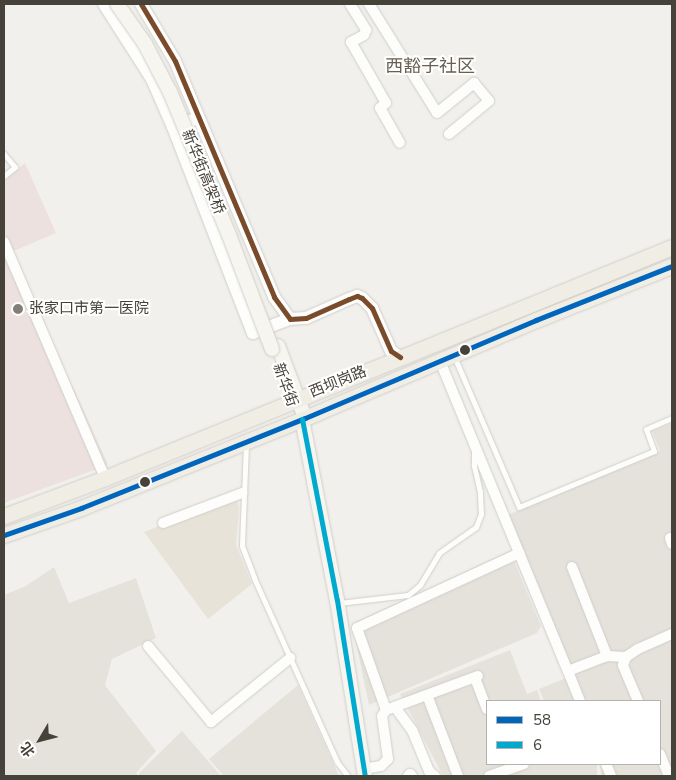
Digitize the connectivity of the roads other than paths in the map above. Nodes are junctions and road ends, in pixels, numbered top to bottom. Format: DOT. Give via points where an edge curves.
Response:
graph roads {
  1 [pos="104,4"];
  2 [pos="116,4"];
  3 [pos="124,4"];
  4 [pos="141,4"];
  5 [pos="350,4"];
  6 [pos="369,4"];
  7 [pos="198,118"];
  8 [pos="173,127"];
  9 [pos="449,134"];
  10 [pos="400,143"];
  11 [pos="4,154"];
  12 [pos="4,176"];
  13 [pos="4,242"];
  14 [pos="672,248"];
  15 [pos="672,266"];
  16 [pos="290,319"];
  17 [pos="275,348"];
  18 [pos="400,357"];
  19 [pos="447,358"];
  20 [pos="295,400"];
  21 [pos="672,418"];
  22 [pos="302,419"];
  23 [pos="246,442"];
  24 [pos="474,444"];
  25 [pos="105,478"];
  26 [pos="242,493"];
  27 [pos="4,516"];
  28 [pos="163,523"];
  29 [pos="4,536"];
  30 [pos="519,553"];
  31 [pos="572,567"];
  32 [pos="338,603"];
  33 [pos="672,634"];
  34 [pos="148,646"];
  35 [pos="607,656"];
  36 [pos="626,657"];
  37 [pos="290,658"];
  38 [pos="568,671"];
  39 [pos="427,695"];
  40 [pos="580,700"];
  41 [pos="638,700"];
  42 [pos="486,706"];
  43 [pos="391,708"];
  44 [pos="661,756"];
  45 [pos="510,766"];
  46 [pos="365,773"];
  47 [pos="348,776"];
  48 [pos="408,776"];
  49 [pos="412,776"];
  50 [pos="435,776"];
  51 [pos="458,776"];
  52 [pos="489,776"];
  53 [pos="520,776"];
  54 [pos="669,776"];
  1 -- 8 [label="street" via="152,79"];
  2 -- 17 [label="main road, 新华街高架桥, bridge" via="145,44 170,92"];
  3 -- 17 [label="main road, 新华街高架桥" via="164,63 234,231"];
  4 -- 7 [label="street" via="175,61"];
  5 -- 10 [label="street" via="366,30 364,35 350,42 386,103 380,108"];
  6 -- 9 [label="street" via="437,112 474,83 489,101"];
  7 -- 8 [label="street"];
  7 -- 16 [label="street" via="274,297"];
  8 -- 16 [label="street" via="253,332"];
  11 -- 12 [label="lane" via="14,167"];
  13 -- 25 [label="street"];
  14 -- 18 [label="main road, 西坝岗路"];
  15 -- 19 [label="main road, 西坝岗路"];
  16 -- 18 [label="street" via="306,318 349,299 362,298 372,308 391,351"];
  17 -- 20 [label="main road, 新华街"];
  18 -- 20 [label="main road, 西坝岗路"];
  19 -- 21 [label="lane" via="519,507 654,451 646,430"];
  19 -- 22 [label="main road, 西坝岗路"];
  19 -- 24 [label="street"];
  20 -- 22 [label="main road, 新华街"];
  20 -- 25 [label="main road, 西坝岗路"];
  22 -- 23 [label="main road, 西坝岗路"];
  22 -- 32 [label="main road, 新华街"];
  23 -- 26 [label="lane"];
  23 -- 29 [label="main road, 西坝岗路"];
  24 -- 30 [label="street"];
  24 -- 32 [label="lane" via="481,507 476,527 439,553 420,585 408,595"];
  25 -- 27 [label="main road, 西坝岗路"];
  26 -- 28 [label="street"];
  26 -- 37 [label="lane" via="242,546"];
  30 -- 38 [label="street"];
  30 -- 43 [label="street" via="357,628"];
  31 -- 35 [label="street"];
  32 -- 46 [label="main road, 新华街"];
  33 -- 36 [label="street"];
  34 -- 37 [label="street" via="211,722"];
  35 -- 36 [label="street"];
  35 -- 38 [label="street"];
  36 -- 41 [label="street" via="623,665"];
  37 -- 47 [label="lane" via="337,762"];
  38 -- 40 [label="street"];
  39 -- 42 [label="street" via="476,677"];
  39 -- 43 [label="street"];
  39 -- 51 [label="street"];
  43 -- 46 [label="street" via="382,716 388,759"];
  43 -- 50 [label="street" via="412,730 429,771"];
  44 -- 54 [label="street"];
  45 -- 52 [label="street"];
  45 -- 53 [label="street"];
  48 -- 49 [label="street"];
}
